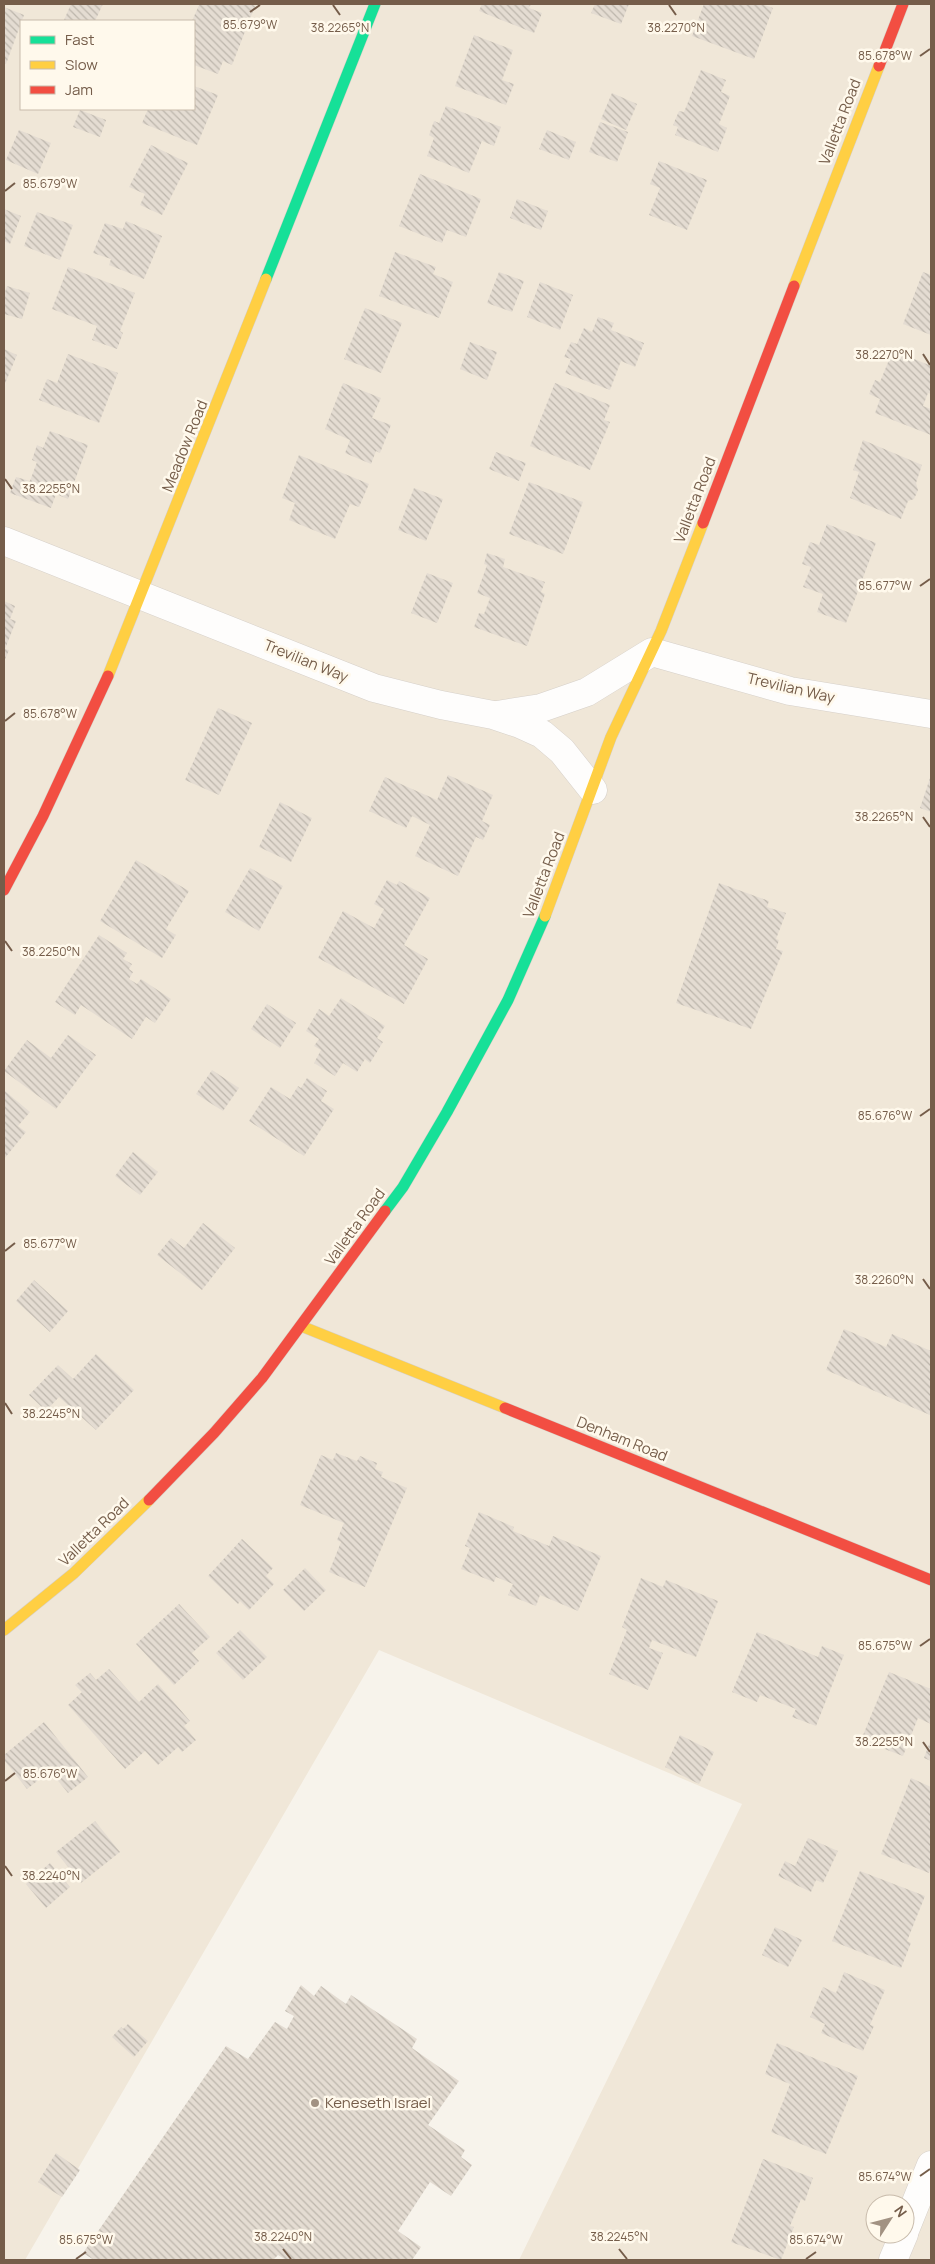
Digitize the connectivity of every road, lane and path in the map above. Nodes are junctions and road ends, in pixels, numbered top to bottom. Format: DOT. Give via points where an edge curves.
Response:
graph roads {
  1 [pos="375,4"];
  2 [pos="903,4"];
  3 [pos="4,541"];
  4 [pos="141,594"];
  5 [pos="652,652"];
  6 [pos="931,714"];
  7 [pos="493,715"];
  8 [pos="593,790"];
  9 [pos="4,890"];
  10 [pos="301,1326"];
  11 [pos="931,1580"];
  12 [pos="4,1630"];
  13 [pos="931,2165"];
  14 [pos="915,2205"];
  15 [pos="900,2244"];
  16 [pos="893,2260"];
  1 -- 4 [label="street, Meadow Road"];
  2 -- 5 [label="street, Valletta Road"];
  3 -- 4 [label="street, Trevilian Way"];
  4 -- 7 [label="street, Trevilian Way" via="374,688"];
  4 -- 9 [label="street, Meadow Road" via="99,700"];
  5 -- 6 [label="street, Trevilian Way" via="790,691"];
  5 -- 7 [label="street" via="587,692 541,708"];
  5 -- 8 [label="street, Valletta Road" via="611,737"];
  7 -- 8 [label="street, Trevilian Way" via="542,734 562,751"];
  8 -- 10 [label="street, Valletta Road" via="552,902 508,1000 403,1187"];
  10 -- 11 [label="street, Denham Road"];
  10 -- 12 [label="street, Valletta Road" via="262,1378 214,1433 74,1573"];
  13 -- 14 [label="street"];
  15 -- 16 [label="street"];
}
